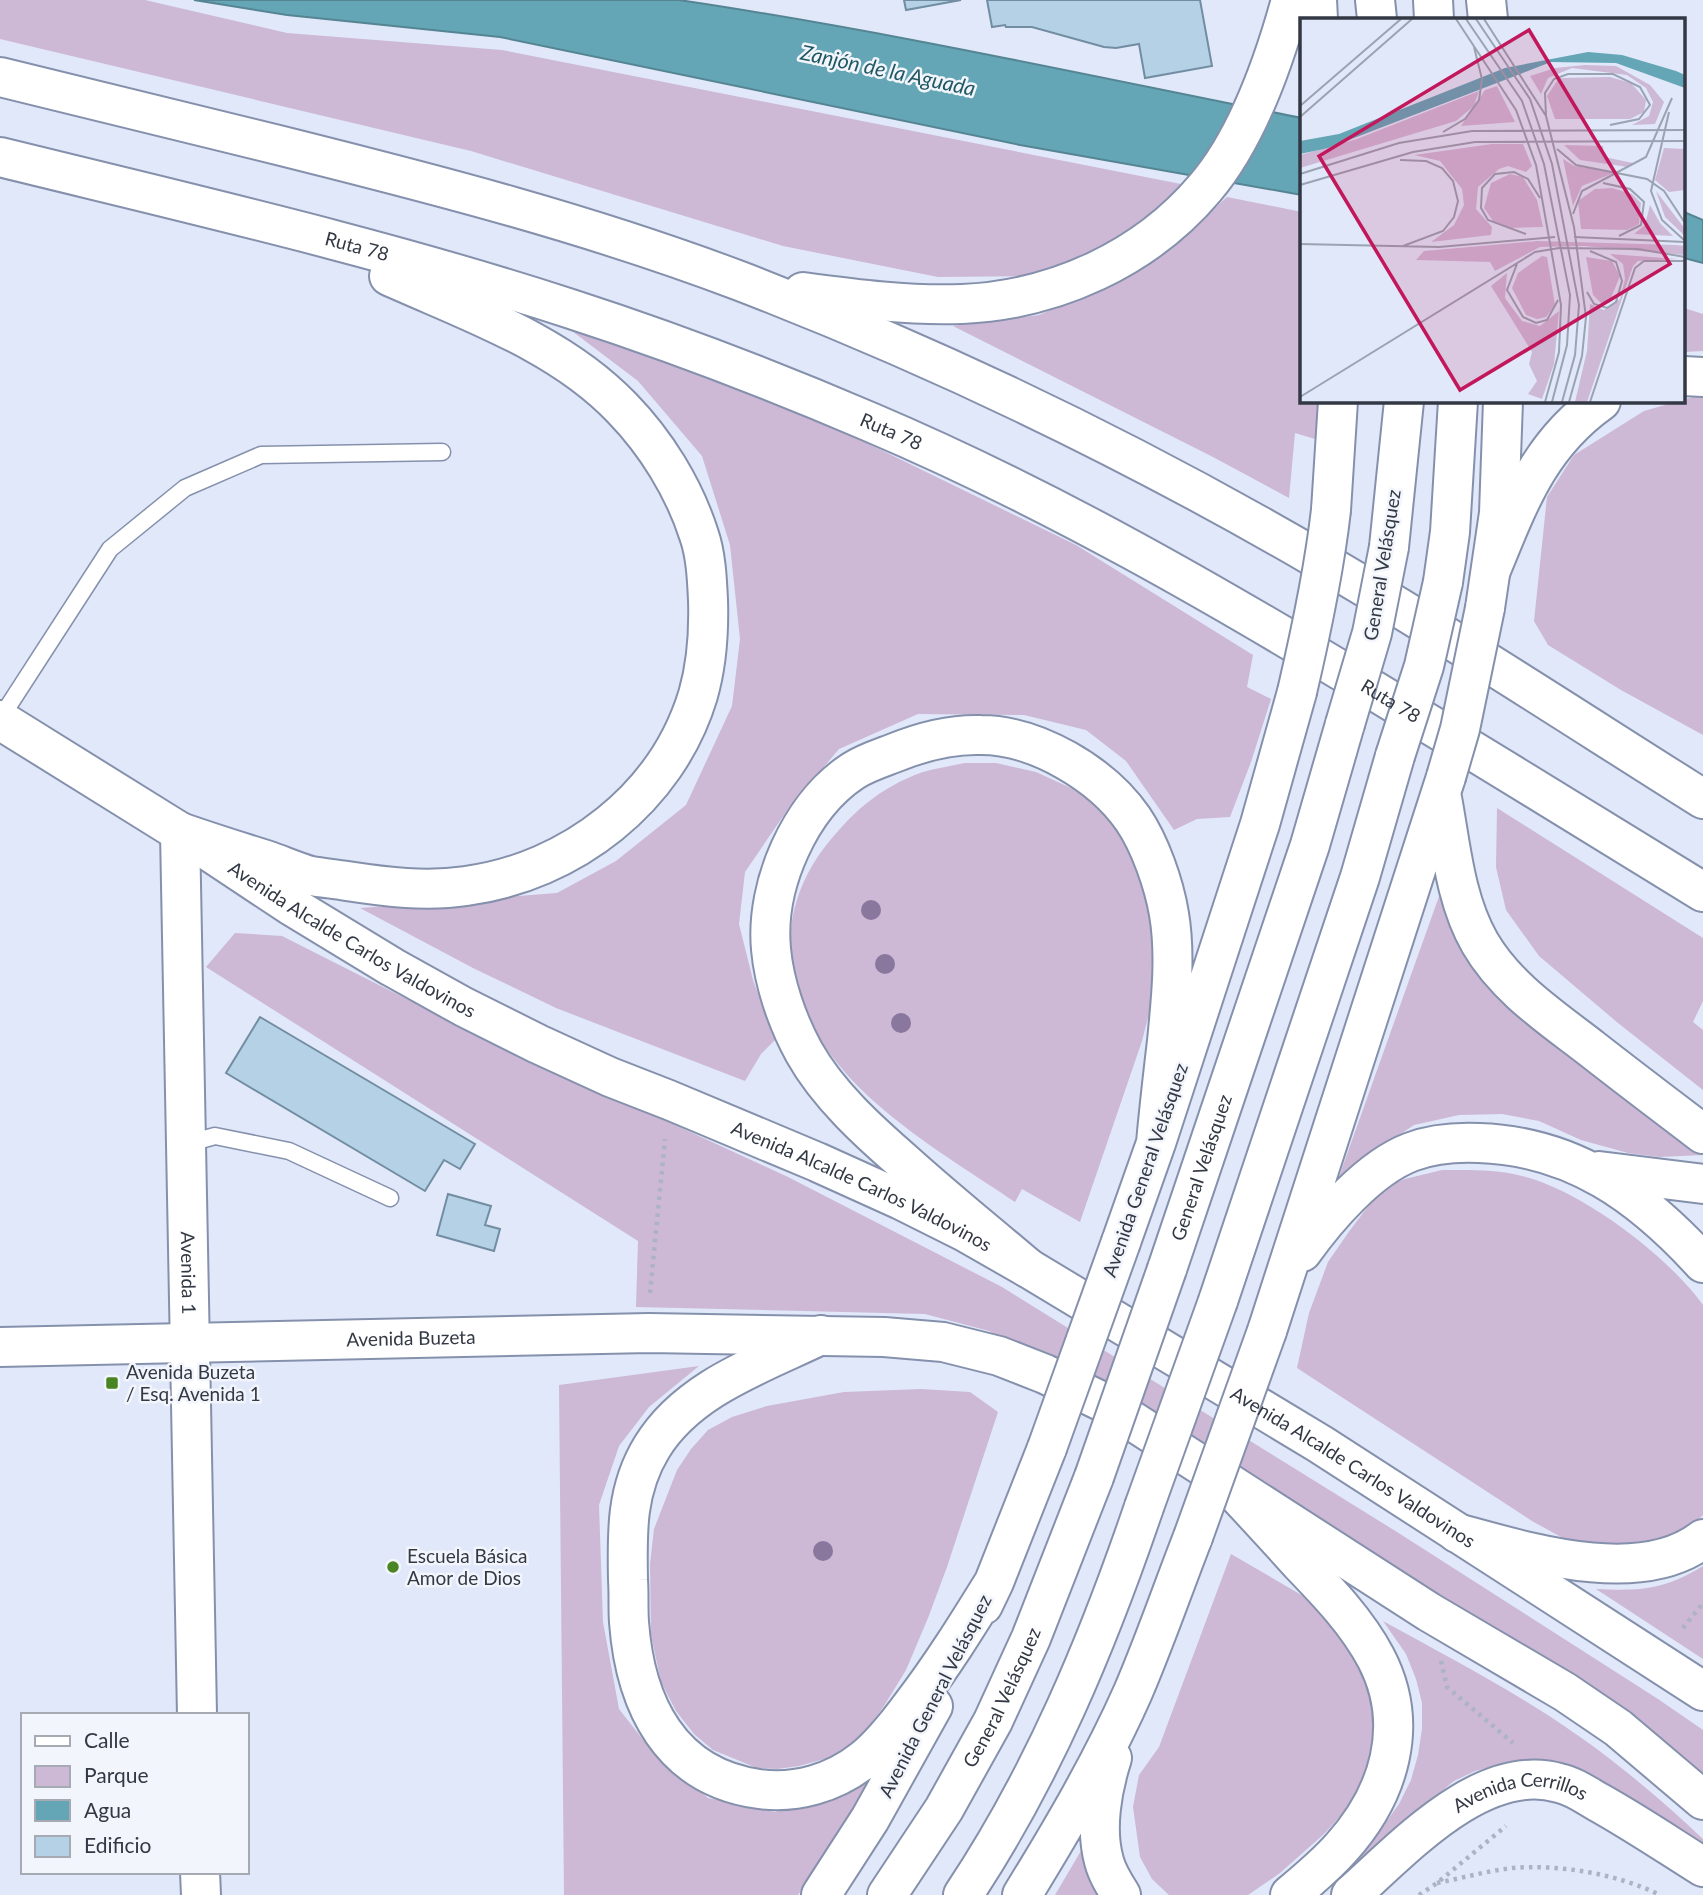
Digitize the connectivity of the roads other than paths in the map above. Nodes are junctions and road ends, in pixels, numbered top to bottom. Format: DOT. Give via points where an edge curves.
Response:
graph roads {
  1 [pos="1291,0"];
  2 [pos="1317,0"];
  3 [pos="1375,0"];
  4 [pos="1433,0"];
  5 [pos="1486,0"];
  6 [pos="1318,18"];
  7 [pos="1377,18"];
  8 [pos="1434,18"];
  9 [pos="1488,18"];
  10 [pos="0,77"];
  11 [pos="0,157"];
  12 [pos="275,225"];
  13 [pos="739,281"];
  14 [pos="1338,402"];
  15 [pos="1404,402"];
  16 [pos="1458,402"];
  17 [pos="1503,402"];
  18 [pos="1600,402"];
  19 [pos="442,452"];
  20 [pos="1491,570"];
  21 [pos="0,720"];
  22 [pos="1444,785"];
  23 [pos="1703,799"];
  24 [pos="180,832"];
  25 [pos="1703,892"];
  26 [pos="1703,1135"];
  27 [pos="1156,1143"];
  28 [pos="186,1144"];
  29 [pos="1590,1170"];
  30 [pos="1703,1184"];
  31 [pos="390,1198"];
  32 [pos="1703,1262"];
  33 [pos="1028,1268"];
  34 [pos="1286,1275"];
  35 [pos="821,1335"];
  36 [pos="191,1342"];
  37 [pos="0,1347"];
  38 [pos="1221,1477"];
  39 [pos="1457,1533"];
  40 [pos="1703,1539"];
  41 [pos="994,1582"];
  42 [pos="1703,1691"];
  43 [pos="1133,1692"];
  44 [pos="197,1713"];
  45 [pos="1703,1800"];
  46 [pos="1703,1867"];
  47 [pos="200,1874"];
  48 [pos="201,1895"];
  49 [pos="821,1895"];
  50 [pos="887,1895"];
  51 [pos="963,1895"];
  52 [pos="1022,1895"];
  53 [pos="1121,1895"];
  54 [pos="1290,1895"];
  55 [pos="1351,1895"];
  1 -- 13 [label="main road" via="1261,90 1207,187 1152,238 1083,278 1004,300 949,304 860,300"];
  2 -- 6 [label="main road"];
  3 -- 7 [label="main road"];
  4 -- 8 [label="main road"];
  5 -- 9 [label="main road"];
  10 -- 13 [label="main road" via="434,184 611,236"];
  11 -- 12 [label="main road, Ruta 78"];
  12 -- 24 [label="main road" via="508,330 590,379 622,407 667,465 700,537 709,625 705,662 685,726 646,791 585,842 508,877 423,889 311,876"];
  12 -- 25 [label="main road, Ruta 78" via="474,279 666,341 874,423 981,472 1201,588"];
  13 -- 23 [label="main road" via="1003,394 1228,509 1414,617"];
  14 -- 27 [label="main road, Avenida General Velásquez, bridge" via="1326,555 1297,692 1260,824"];
  15 -- 50 [label="main road, General Velásquez, bridge" via="1389,547 1373,633 1310,845 1167,1269 1037,1626 993,1721"];
  16 -- 51 [label="main road, bridge" via="1443,582 1424,666 1360,877 1117,1586 1064,1712 1014,1811"];
  17 -- 20 [label="main road" via="1499,513"];
  18 -- 20 [label="main road" via="1570,426 1537,467"];
  19 -- 21 [label="lane" via="261,455 185,488 110,549"];
  20 -- 22 [label="main road, bridge" via="1460,729"];
  21 -- 24 [label="main road, Avenida Alcalde Carlos Valdovinos"];
  22 -- 26 [label="main road" via="1466,912 1496,967 1546,1014"];
  22 -- 34 [label="main road"];
  24 -- 28 [label="main road, Avenida 1"];
  24 -- 33 [label="main road, Avenida Alcalde Carlos Valdovinos" via="290,905 452,1000 610,1077 901,1200"];
  27 -- 33 [label="main road" via="1170,1009 1169,915 1161,881 1133,819 1105,787 1042,748 982,734 917,744 854,771 827,792 789,850 771,915 771,948 788,1018 804,1053 856,1117"];
  27 -- 41 [label="main road, Avenida General Velásquez, bridge"];
  28 -- 31 [label="lane" via="215,1136 289,1152"];
  28 -- 36 [label="main road, Avenida 1"];
  29 -- 30 [label="main road"];
  29 -- 32 [label="main road" via="1650,1212"];
  29 -- 34 [label="main road" via="1529,1148 1497,1143 1439,1145 1409,1153 1379,1170 1350,1195 1318,1229"];
  33 -- 39 [label="main road, Avenida Alcalde Carlos Valdovinos" via="1320,1444"];
  34 -- 43 [label="main road, bridge"];
  35 -- 36 [label="main road, Avenida Buzeta" via="649,1333"];
  35 -- 38 [label="main road" via="943,1342 999,1356 1102,1402"];
  35 -- 41 [label="main road" via="699,1396 666,1428 640,1470 629,1516 629,1623 640,1687 662,1732 698,1767 744,1787 794,1789 842,1774 863,1760 902,1720"];
  36 -- 37 [label="main road, Avenida Buzeta"];
  36 -- 44 [label="main road, Avenida 1"];
  38 -- 45 [label="main road" via="1429,1612 1565,1692 1618,1728"];
  38 -- 54 [label="main road" via="1357,1629 1377,1659 1393,1717 1389,1764 1359,1826 1342,1848"];
  39 -- 40 [label="main road" via="1593,1563 1648,1561"];
  39 -- 42 [label="main road, Avenida Alcalde Carlos Valdovinos"];
  41 -- 49 [label="main road, Avenida General Velásquez" via="909,1752"];
  43 -- 52 [label="main road"];
  43 -- 53 [label="main road" via="1109,1767 1101,1817 1104,1862"];
  46 -- 55 [label="main road, Avenida Cerrillos" via="1583,1793 1559,1783 1516,1781 1478,1793 1453,1808"];
  47 -- 48 [label="main road"];
}
